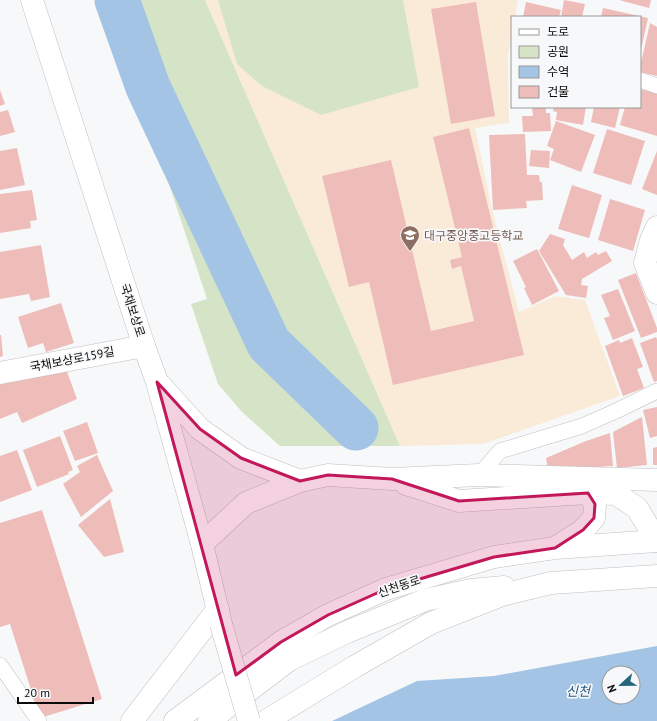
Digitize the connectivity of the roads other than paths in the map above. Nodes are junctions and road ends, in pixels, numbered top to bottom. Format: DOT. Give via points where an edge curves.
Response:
graph roads {
  1 [pos="32,0"];
  2 [pos="641,80"];
  3 [pos="657,86"];
  4 [pos="657,227"];
  5 [pos="657,293"];
  6 [pos="144,346"];
  7 [pos="0,373"];
  8 [pos="157,382"];
  9 [pos="657,391"];
  10 [pos="479,475"];
  11 [pos="392,479"];
  12 [pos="657,480"];
  13 [pos="300,481"];
  14 [pos="588,493"];
  15 [pos="657,541"];
  16 [pos="202,544"];
  17 [pos="554,548"];
  18 [pos="657,576"];
  19 [pos="551,583"];
  20 [pos="219,616"];
  21 [pos="0,665"];
  22 [pos="39,721"];
  23 [pos="132,721"];
  24 [pos="174,721"];
  25 [pos="209,721"];
  26 [pos="249,721"];
  27 [pos="266,721"];
  1 -- 6 [label="main road, 국채보상로"];
  2 -- 3 [label="lane"];
  4 -- 5 [label="main road" via="645,263"];
  6 -- 7 [label="main road, 국채보상로159길"];
  6 -- 8 [label="main road, 국채보상로"];
  8 -- 13 [label="main road" via="200,429 241,458"];
  8 -- 16 [label="main road, 국채보상로"];
  9 -- 10 [label="lane" via="582,426 500,451"];
  10 -- 11 [label="main road"];
  10 -- 12 [label="main road"];
  11 -- 13 [label="main road" via="328,475"];
  11 -- 14 [label="main road" via="459,501"];
  13 -- 16 [label="main road" via="246,503"];
  14 -- 15 [label="main road" via="616,494 637,508"];
  14 -- 17 [label="main road" via="595,504 594,518 583,530"];
  15 -- 17 [label="main road, 신천동로"];
  16 -- 20 [label="main road, 국채보상로"];
  17 -- 24 [label="main road, 신천동로" via="494,557 386,589 328,615 281,642"];
  18 -- 19 [label="main road"];
  19 -- 25 [label="main road" via="471,590 425,600 347,632 289,660"];
  19 -- 27 [label="main road" via="502,595 430,624"];
  20 -- 23 [label="main road"];
  20 -- 26 [label="main road, 국채보상로, bridge"];
  21 -- 22 [label="lane"];
}
